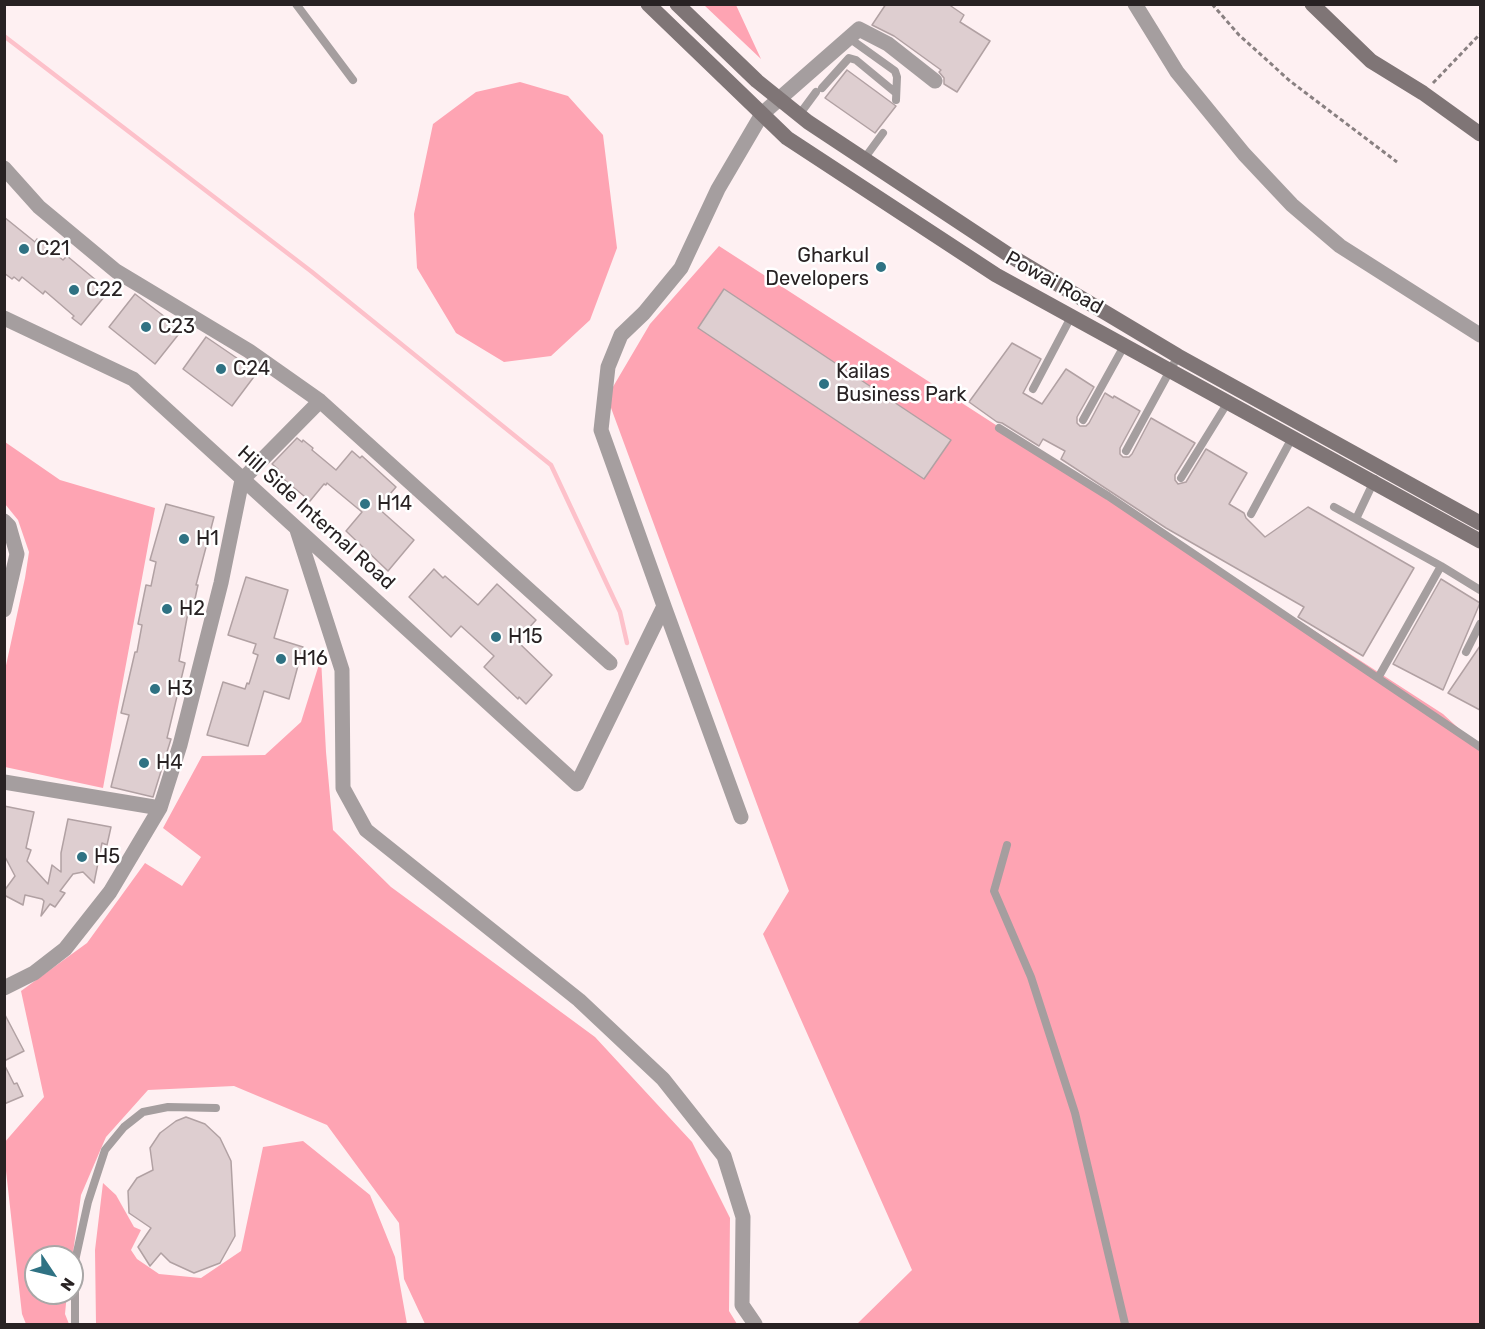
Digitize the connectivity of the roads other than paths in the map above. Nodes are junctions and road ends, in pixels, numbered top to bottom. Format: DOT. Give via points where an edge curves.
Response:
graph roads {
  1 [pos="296,4"];
  2 [pos="648,4"];
  3 [pos="677,4"];
  4 [pos="1135,4"];
  5 [pos="1312,4"];
  6 [pos="849,38"];
  7 [pos="353,81"];
  8 [pos="935,81"];
  9 [pos="779,99"];
  10 [pos="762,114"];
  11 [pos="799,115"];
  12 [pos="883,133"];
  13 [pos="1480,134"];
  14 [pos="864,159"];
  15 [pos="4,168"];
  16 [pos="1071,317"];
  17 [pos="4,318"];
  18 [pos="1480,335"];
  19 [pos="1124,346"];
  20 [pos="1178,356"];
  21 [pos="1170,371"];
  22 [pos="1033,389"];
  23 [pos="320,401"];
  24 [pos="1228,402"];
  25 [pos="1083,420"];
  26 [pos="999,428"];
  27 [pos="1292,438"];
  28 [pos="1126,452"];
  29 [pos="1382,469"];
  30 [pos="1181,478"];
  31 [pos="242,480"];
  32 [pos="1373,482"];
  33 [pos="1334,507"];
  34 [pos="1251,514"];
  35 [pos="1356,519"];
  36 [pos="4,521"];
  37 [pos="1480,523"];
  38 [pos="296,528"];
  39 [pos="1480,541"];
  40 [pos="1441,566"];
  41 [pos="1480,590"];
  42 [pos="6,600"];
  43 [pos="664,606"];
  44 [pos="1480,624"];
  45 [pos="1466,652"];
  46 [pos="610,663"];
  47 [pos="1378,678"];
  48 [pos="1480,747"];
  49 [pos="4,782"];
  50 [pos="160,808"];
  51 [pos="741,817"];
  52 [pos="1007,845"];
  53 [pos="4,988"];
  54 [pos="216,1108"];
  55 [pos="75,1324"];
  56 [pos="755,1324"];
  57 [pos="1125,1324"];
  1 -- 7 [label="lane"];
  2 -- 10 [label="main road, Powai Road"];
  3 -- 9 [label="main road, Powai Road"];
  4 -- 18 [label="street" via="1177,72 1292,205 1340,246"];
  5 -- 13 [label="main road" via="1371,61"];
  6 -- 8 [label="street" via="859,29 888,44"];
  6 -- 9 [label="street"];
  6 -- 11 [label="lane" via="895,71 896,96 849,58"];
  9 -- 10 [label="street"];
  9 -- 11 [label="main road, Powai Road"];
  10 -- 16 [label="main road, Powai Road" via="787,138 996,275"];
  10 -- 43 [label="street" via="718,189 681,268 621,335 608,367 601,430"];
  11 -- 14 [label="main road, Powai Road"];
  12 -- 14 [label="lane"];
  14 -- 20 [label="main road, Powai Road" via="1009,255"];
  15 -- 23 [label="street" via="39,207 116,271 249,351"];
  16 -- 19 [label="main road, Powai Road"];
  16 -- 22 [label="lane"];
  17 -- 31 [label="street, Hill Side Internal Road" via="133,379"];
  19 -- 21 [label="main road, Powai Road"];
  19 -- 25 [label="lane"];
  20 -- 21 [label="lane"];
  20 -- 29 [label="main road, Powai Road"];
  21 -- 24 [label="main road, Powai Road"];
  21 -- 28 [label="lane"];
  23 -- 31 [label="street"];
  23 -- 46 [label="street"];
  24 -- 27 [label="main road, Powai Road"];
  24 -- 30 [label="lane"];
  26 -- 47 [label="lane"];
  27 -- 32 [label="main road, Powai Road"];
  27 -- 34 [label="lane"];
  29 -- 32 [label="lane"];
  29 -- 37 [label="main road, Powai Road"];
  31 -- 38 [label="street, Hill Side Internal Road"];
  31 -- 50 [label="street" via="221,583"];
  32 -- 35 [label="lane"];
  32 -- 39 [label="main road, Powai Road"];
  33 -- 35 [label="lane"];
  35 -- 40 [label="lane"];
  36 -- 42 [label="street" via="17,554"];
  38 -- 43 [label="street, Hill Side Internal Road" via="577,784"];
  38 -- 56 [label="street" via="342,670 343,788 366,830 579,1000 670,1088 724,1156 743,1217 742,1305"];
  40 -- 41 [label="lane"];
  40 -- 47 [label="lane"];
  43 -- 51 [label="street"];
  44 -- 45 [label="lane"];
  47 -- 48 [label="lane"];
  49 -- 50 [label="street"];
  50 -- 53 [label="street" via="110,892 65,949 34,973"];
  52 -- 57 [label="lane" via="994,891 1031,976 1075,1113"];
  54 -- 55 [label="lane" via="168,1107 143,1112 105,1150 75,1261"];
}
